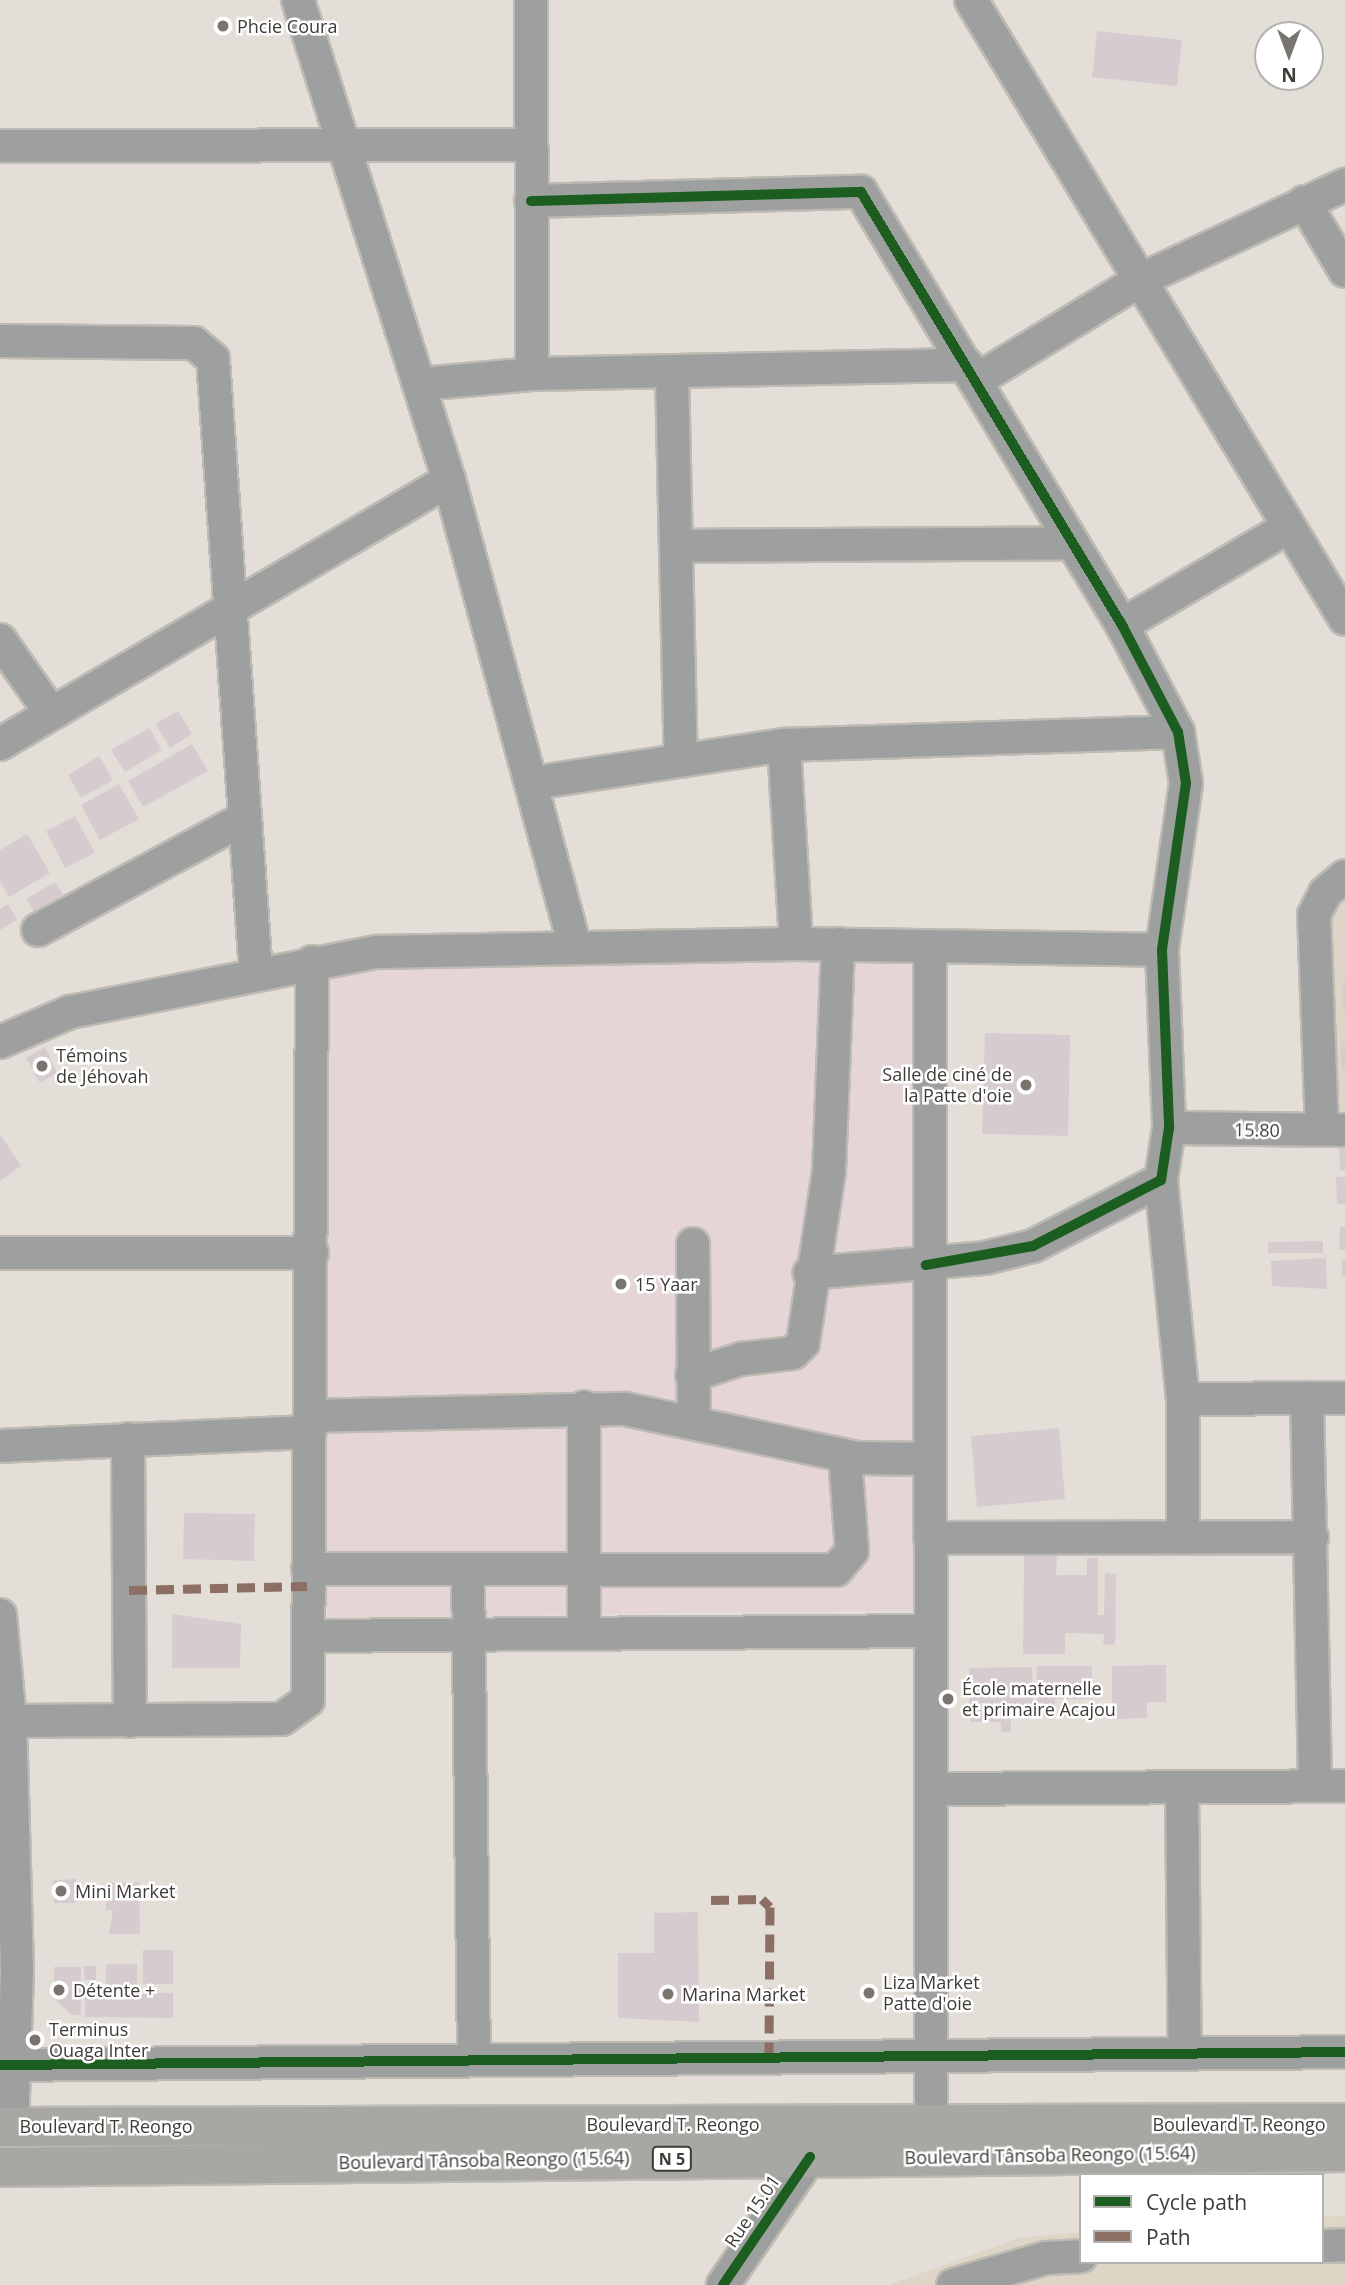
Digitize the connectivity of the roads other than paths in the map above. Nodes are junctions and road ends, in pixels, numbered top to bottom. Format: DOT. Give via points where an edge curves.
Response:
graph roads {
  1 [pos="298,0"];
  2 [pos="531,0"];
  3 [pos="971,0"];
  4 [pos="342,144"];
  5 [pos="530,145"];
  6 [pos="0,146"];
  7 [pos="1345,185"];
  8 [pos="531,201"];
  9 [pos="1304,202"];
  10 [pos="1345,271"];
  11 [pos="1140,280"];
  12 [pos="0,341"];
  13 [pos="972,373"];
  14 [pos="532,374"];
  15 [pos="672,374"];
  16 [pos="421,384"];
  17 [pos="449,480"];
  18 [pos="1287,528"];
  19 [pos="1071,543"];
  20 [pos="676,546"];
  21 [pos="227,610"];
  22 [pos="1345,619"];
  23 [pos="1122,625"];
  24 [pos="0,640"];
  25 [pos="51,713"];
  26 [pos="1178,732"];
  27 [pos="0,744"];
  28 [pos="783,745"];
  29 [pos="681,761"];
  30 [pos="533,783"];
  31 [pos="245,818"];
  32 [pos="1345,876"];
  33 [pos="38,930"];
  34 [pos="796,944"];
  35 [pos="838,944"];
  36 [pos="575,946"];
  37 [pos="930,947"];
  38 [pos="1162,950"];
  39 [pos="312,962"];
  40 [pos="256,974"];
  41 [pos="0,1042"];
  42 [pos="1169,1128"];
  43 [pos="1334,1130"];
  44 [pos="1161,1180"];
  45 [pos="693,1244"];
  46 [pos="0,1253"];
  47 [pos="312,1254"];
  48 [pos="926,1265"];
  49 [pos="810,1273"];
  50 [pos="692,1375"];
  51 [pos="1307,1398"];
  52 [pos="1345,1398"];
  53 [pos="1183,1399"];
  54 [pos="584,1407"];
  55 [pos="694,1422"];
  56 [pos="310,1424"];
  57 [pos="128,1439"];
  58 [pos="0,1446"];
  59 [pos="845,1456"];
  60 [pos="929,1459"];
  61 [pos="930,1538"];
  62 [pos="1183,1538"];
  63 [pos="1312,1538"];
  64 [pos="308,1569"];
  65 [pos="468,1569"];
  66 [pos="585,1570"];
  67 [pos="3,1623"];
  68 [pos="930,1631"];
  69 [pos="584,1634"];
  70 [pos="468,1635"];
  71 [pos="309,1636"];
  72 [pos="10,1721"];
  73 [pos="130,1721"];
  74 [pos="1330,1786"];
  75 [pos="933,1789"];
  76 [pos="1182,1789"];
  77 [pos="1345,2052"];
  78 [pos="1185,2054"];
  79 [pos="932,2055"];
  80 [pos="474,2058"];
  81 [pos="8,2064"];
  82 [pos="931,2122"];
  83 [pos="1345,2123"];
  84 [pos="6,2126"];
  85 [pos="1345,2152"];
  86 [pos="810,2157"];
  87 [pos="0,2167"];
  88 [pos="1345,2245"];
  89 [pos="1324,2246"];
  90 [pos="1079,2256"];
  91 [pos="723,2285"];
  92 [pos="953,2285"];
  1 -- 4 [label="street"];
  2 -- 5 [label="street"];
  3 -- 11 [label="street"];
  4 -- 5 [label="street"];
  4 -- 6 [label="street"];
  4 -- 16 [label="street"];
  5 -- 8 [label="street"];
  7 -- 9 [label="street"];
  8 -- 13 [label="street" via="861,192"];
  8 -- 14 [label="street"];
  9 -- 10 [label="street"];
  9 -- 11 [label="street"];
  11 -- 13 [label="street"];
  11 -- 18 [label="street"];
  12 -- 21 [label="street" via="194,343 208,348"];
  13 -- 15 [label="street"];
  13 -- 19 [label="street"];
  14 -- 15 [label="street"];
  14 -- 16 [label="street"];
  15 -- 20 [label="street"];
  16 -- 17 [label="street"];
  17 -- 21 [label="street"];
  17 -- 30 [label="street"];
  18 -- 22 [label="street"];
  18 -- 23 [label="street"];
  19 -- 20 [label="street"];
  19 -- 23 [label="street"];
  20 -- 29 [label="street"];
  21 -- 25 [label="street"];
  21 -- 31 [label="street"];
  23 -- 26 [label="street"];
  24 -- 25 [label="street"];
  25 -- 27 [label="street"];
  26 -- 28 [label="street"];
  26 -- 38 [label="street" via="1186,783"];
  28 -- 29 [label="street"];
  28 -- 34 [label="street"];
  29 -- 30 [label="street"];
  30 -- 36 [label="street"];
  31 -- 33 [label="street"];
  31 -- 40 [label="street"];
  32 -- 43 [label="street" via="1325,893 1314,915"];
  34 -- 35 [label="street"];
  34 -- 36 [label="street"];
  35 -- 37 [label="street"];
  35 -- 49 [label="street" via="829,1171"];
  36 -- 39 [label="street" via="430,948"];
  37 -- 38 [label="street"];
  37 -- 48 [label="street"];
  38 -- 42 [label="street"];
  39 -- 40 [label="street"];
  39 -- 47 [label="street"];
  40 -- 41 [label="street" via="69,1012"];
  42 -- 43 [label="street, 15.80"];
  42 -- 44 [label="street"];
  44 -- 48 [label="street" via="1033,1246"];
  44 -- 53 [label="street"];
  45 -- 50 [label="street"];
  46 -- 47 [label="street"];
  47 -- 56 [label="street"];
  48 -- 49 [label="street"];
  48 -- 60 [label="street"];
  49 -- 50 [label="street" via="800,1349"];
  50 -- 55 [label="street"];
  51 -- 52 [label="street"];
  51 -- 53 [label="street"];
  51 -- 63 [label="street"];
  53 -- 62 [label="street"];
  54 -- 55 [label="street"];
  54 -- 56 [label="street"];
  54 -- 66 [label="street"];
  55 -- 59 [label="street"];
  56 -- 57 [label="street"];
  56 -- 64 [label="street"];
  57 -- 58 [label="street"];
  57 -- 73 [label="street"];
  59 -- 60 [label="street"];
  59 -- 66 [label="street" via="852,1551 836,1570"];
  60 -- 61 [label="street"];
  61 -- 62 [label="street"];
  61 -- 68 [label="street"];
  62 -- 63 [label="street"];
  63 -- 74 [label="street"];
  64 -- 65 [label="street"];
  64 -- 71 [label="street"];
  65 -- 66 [label="street"];
  65 -- 70 [label="street"];
  66 -- 69 [label="street"];
  67 -- 72 [label="street"];
  68 -- 69 [label="street"];
  68 -- 75 [label="street"];
  69 -- 70 [label="street"];
  70 -- 71 [label="street"];
  70 -- 80 [label="street"];
  71 -- 73 [label="street" via="308,1700 293,1714"];
  72 -- 73 [label="street"];
  72 -- 81 [label="street"];
  74 -- 76 [label="street"];
  75 -- 76 [label="street"];
  75 -- 79 [label="street"];
  76 -- 78 [label="street"];
  77 -- 78 [label="street"];
  78 -- 79 [label="street"];
  79 -- 80 [label="street"];
  79 -- 82 [label="street"];
  80 -- 81 [label="street"];
  81 -- 84 [label="street"];
  82 -- 83 [label="highway, Boulevard T. Reongo / N 5"];
  82 -- 84 [label="highway, Boulevard T. Reongo / N 5"];
  85 -- 86 [label="highway, Boulevard Tânsoba Reongo (15.64) / N 5"];
  86 -- 87 [label="highway, Boulevard Tânsoba Reongo (15.64) / N 5"];
  86 -- 91 [label="street, Rue 15.01"];
  88 -- 89 [label="street"];
  90 -- 92 [label="street" via="1046,2258"];
}
